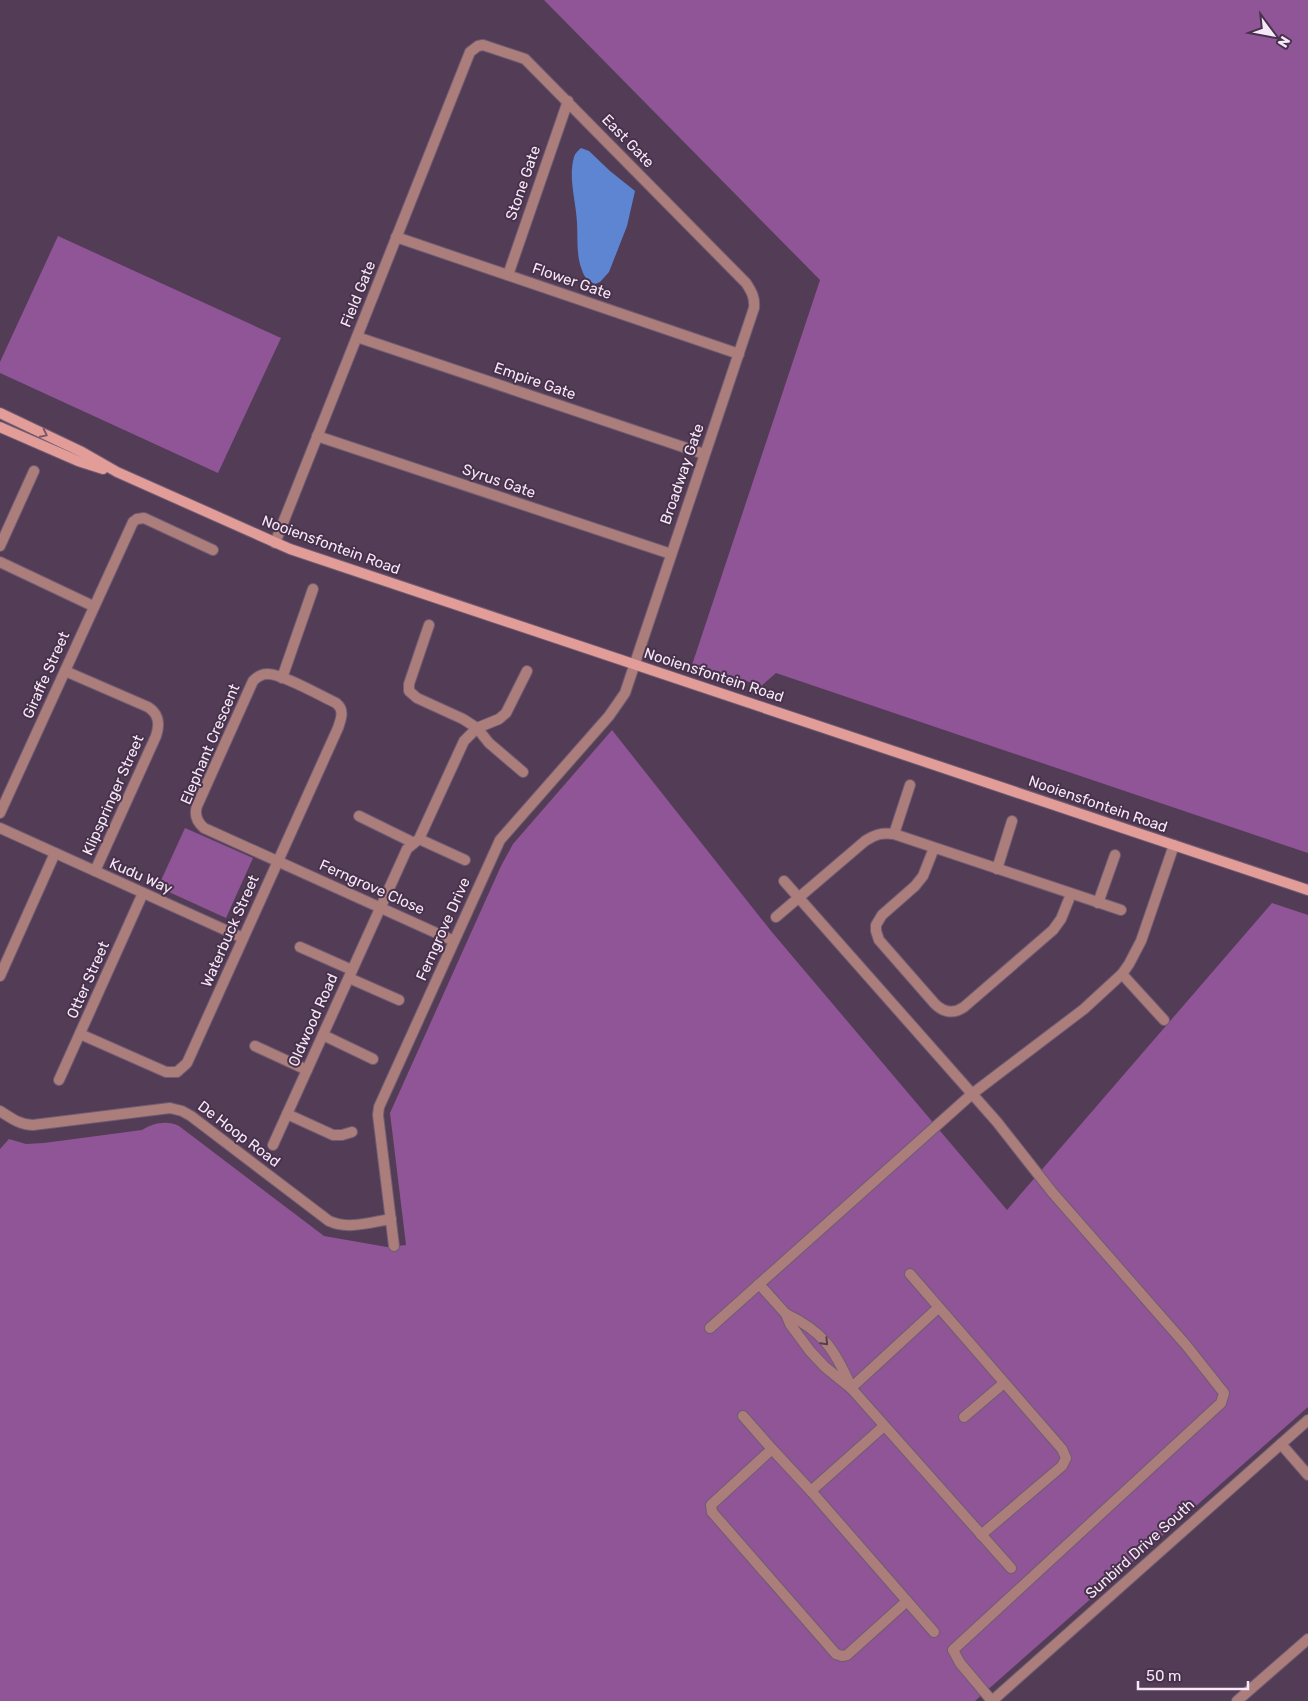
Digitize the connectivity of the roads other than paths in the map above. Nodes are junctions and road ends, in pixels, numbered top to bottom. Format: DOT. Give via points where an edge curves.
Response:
graph roads {
  1 [pos="468,56"];
  2 [pos="568,101"];
  3 [pos="396,237"];
  4 [pos="508,275"];
  5 [pos="752,292"];
  6 [pos="357,337"];
  7 [pos="738,354"];
  8 [pos="0,413"];
  9 [pos="0,427"];
  10 [pos="317,436"];
  11 [pos="704,454"];
  12 [pos="34,471"];
  13 [pos="117,472"];
  14 [pos="3,530"];
  15 [pos="275,543"];
  16 [pos="0,546"];
  17 [pos="213,550"];
  18 [pos="671,554"];
  19 [pos="0,562"];
  20 [pos="313,589"];
  21 [pos="93,606"];
  22 [pos="430,625"];
  23 [pos="635,664"];
  24 [pos="65,671"];
  25 [pos="527,671"];
  26 [pos="282,678"];
  27 [pos="336,703"];
  28 [pos="477,728"];
  29 [pos="523,772"];
  30 [pos="910,785"];
  31 [pos="0,813"];
  32 [pos="359,816"];
  33 [pos="1012,821"];
  34 [pos="0,828"];
  35 [pos="894,834"];
  36 [pos="416,841"];
  37 [pos="1174,845"];
  38 [pos="934,848"];
  39 [pos="55,853"];
  40 [pos="1115,855"];
  41 [pos="465,860"];
  42 [pos="278,862"];
  43 [pos="997,869"];
  44 [pos="95,871"];
  45 [pos="784,881"];
  46 [pos="1308,890"];
  47 [pos="143,893"];
  48 [pos="1071,894"];
  49 [pos="798,897"];
  50 [pos="1098,903"];
  51 [pos="380,908"];
  52 [pos="1121,910"];
  53 [pos="776,917"];
  54 [pos="243,938"];
  55 [pos="454,940"];
  56 [pos="300,948"];
  57 [pos="350,974"];
  58 [pos="1122,974"];
  59 [pos="0,976"];
  60 [pos="399,1000"];
  61 [pos="1164,1020"];
  62 [pos="80,1034"];
  63 [pos="323,1036"];
  64 [pos="255,1046"];
  65 [pos="373,1059"];
  66 [pos="307,1070"];
  67 [pos="59,1080"];
  68 [pos="972,1094"];
  69 [pos="0,1111"];
  70 [pos="287,1114"];
  71 [pos="352,1132"];
  72 [pos="273,1145"];
  73 [pos="391,1219"];
  74 [pos="394,1246"];
  75 [pos="910,1274"];
  76 [pos="759,1284"];
  77 [pos="938,1308"];
  78 [pos="786,1314"];
  79 [pos="710,1328"];
  80 [pos="1004,1383"];
  81 [pos="851,1388"];
  82 [pos="743,1416"];
  83 [pos="964,1417"];
  84 [pos="1308,1420"];
  85 [pos="884,1426"];
  86 [pos="1281,1444"];
  87 [pos="772,1449"];
  88 [pos="1308,1475"];
  89 [pos="810,1490"];
  90 [pos="981,1534"];
  91 [pos="1010,1568"];
  92 [pos="907,1602"];
  93 [pos="934,1632"];
  94 [pos="1308,1639"];
  95 [pos="992,1701"];
  96 [pos="1237,1701"];
  1 -- 2 [label="street, East Gate" via="473,48 483,45 525,59"];
  1 -- 3 [label="street, Field Gate"];
  2 -- 4 [label="street, Stone Gate"];
  2 -- 5 [label="street, East Gate"];
  3 -- 4 [label="street, Flower Gate"];
  3 -- 6 [label="street, Field Gate"];
  4 -- 7 [label="street, Flower Gate"];
  5 -- 7 [label="street, Broadway Gate" via="754,308"];
  6 -- 10 [label="street, Field Gate"];
  6 -- 11 [label="street, Empire Gate"];
  7 -- 11 [label="street, Broadway Gate"];
  8 -- 13 [label="street, Nooiensfontein Road, one-way"];
  9 -- 13 [label="street, Nooiensfontein Road" via="78,461"];
  10 -- 15 [label="street, Field Gate"];
  10 -- 18 [label="street, Syrus Gate"];
  11 -- 18 [label="street, Broadway Gate"];
  12 -- 14 [label="street"];
  13 -- 15 [label="street, Nooiensfontein Road"];
  14 -- 16 [label="street"];
  15 -- 23 [label="street, Nooiensfontein Road"];
  17 -- 21 [label="street, Giraffe Street" via="147,520 134,520"];
  18 -- 23 [label="street, Broadway Gate"];
  19 -- 21 [label="street"];
  20 -- 26 [label="street"];
  21 -- 24 [label="street, Giraffe Street"];
  22 -- 28 [label="street" via="408,684 409,691"];
  23 -- 37 [label="street, Nooiensfontein Road"];
  23 -- 55 [label="street, Ferngrove Drive" via="625,693 613,710 502,836"];
  24 -- 31 [label="street, Giraffe Street"];
  24 -- 44 [label="street, Klipspringer Street" via="148,707 158,719 156,736"];
  25 -- 28 [label="street" via="506,713"];
  26 -- 27 [label="street, Elephant Crescent"];
  26 -- 42 [label="street, Elephant Crescent" via="263,674 253,681 196,810 197,819 204,828"];
  27 -- 42 [label="street, Waterbuck Street" via="342,713 338,728"];
  28 -- 29 [label="street" via="489,743"];
  28 -- 36 [label="street, Oldwood Road" via="464,742"];
  30 -- 35 [label="street"];
  32 -- 36 [label="street"];
  33 -- 43 [label="street"];
  34 -- 39 [label="street, Kudu Way"];
  35 -- 38 [label="street"];
  35 -- 49 [label="street" via="872,836"];
  36 -- 41 [label="street"];
  36 -- 51 [label="street, Oldwood Road" via="407,849"];
  37 -- 46 [label="street, Nooiensfontein Road"];
  37 -- 58 [label="street" via="1141,941"];
  38 -- 43 [label="street"];
  38 -- 48 [label="street" via="923,876 882,914 876,931 882,944 943,1010 954,1012 964,1007 1050,933 1061,920"];
  39 -- 44 [label="street, Kudu Way"];
  39 -- 59 [label="street"];
  40 -- 50 [label="street"];
  42 -- 51 [label="street, Ferngrove Close"];
  42 -- 54 [label="street, Waterbuck Street"];
  43 -- 48 [label="street"];
  44 -- 47 [label="street, Kudu Way"];
  45 -- 49 [label="street"];
  47 -- 54 [label="street, Kudu Way"];
  47 -- 62 [label="street, Otter Street"];
  48 -- 50 [label="street"];
  49 -- 53 [label="street"];
  49 -- 68 [label="street"];
  50 -- 52 [label="street"];
  51 -- 55 [label="street, Ferngrove Close"];
  51 -- 57 [label="street, Oldwood Road"];
  54 -- 62 [label="street, Waterbuck Street" via="187,1063 179,1070 161,1071"];
  55 -- 73 [label="street, Ferngrove Drive" via="378,1112"];
  56 -- 57 [label="street"];
  57 -- 60 [label="street"];
  57 -- 63 [label="street, Oldwood Road"];
  58 -- 61 [label="street"];
  58 -- 68 [label="street" via="1084,1009"];
  62 -- 67 [label="street, Otter Street"];
  63 -- 65 [label="street"];
  63 -- 66 [label="street, Oldwood Road"];
  64 -- 66 [label="street"];
  66 -- 70 [label="street, Oldwood Road"];
  68 -- 76 [label="street"];
  68 -- 95 [label="street" via="1224,1393 1221,1403 953,1650"];
  69 -- 73 [label="street, De Hoop Road" via="16,1122 33,1125 176,1109 191,1116 330,1221 352,1226"];
  70 -- 71 [label="street" via="333,1135"];
  70 -- 72 [label="street, Oldwood Road"];
  73 -- 74 [label="street, Ferngrove Drive"];
  75 -- 77 [label="street"];
  76 -- 78 [label="street"];
  76 -- 79 [label="street"];
  77 -- 80 [label="street"];
  77 -- 81 [label="street"];
  78 -- 81 [label="street" via="790,1324 824,1367"];
  78 -- 81 [label="street, one-way" via="804,1322 824,1340 835,1353"];
  80 -- 83 [label="street"];
  80 -- 90 [label="street" via="1062,1449 1066,1458 1062,1466"];
  81 -- 85 [label="street"];
  82 -- 87 [label="street"];
  84 -- 86 [label="street, Sunbird Drive South"];
  85 -- 89 [label="street"];
  85 -- 90 [label="street"];
  86 -- 88 [label="street"];
  86 -- 95 [label="street, Sunbird Drive South"];
  87 -- 89 [label="street"];
  87 -- 92 [label="street" via="711,1505 712,1512 798,1612 836,1654 848,1656"];
  89 -- 92 [label="street"];
  90 -- 91 [label="street"];
  92 -- 93 [label="street"];
  94 -- 96 [label="street"];
}
